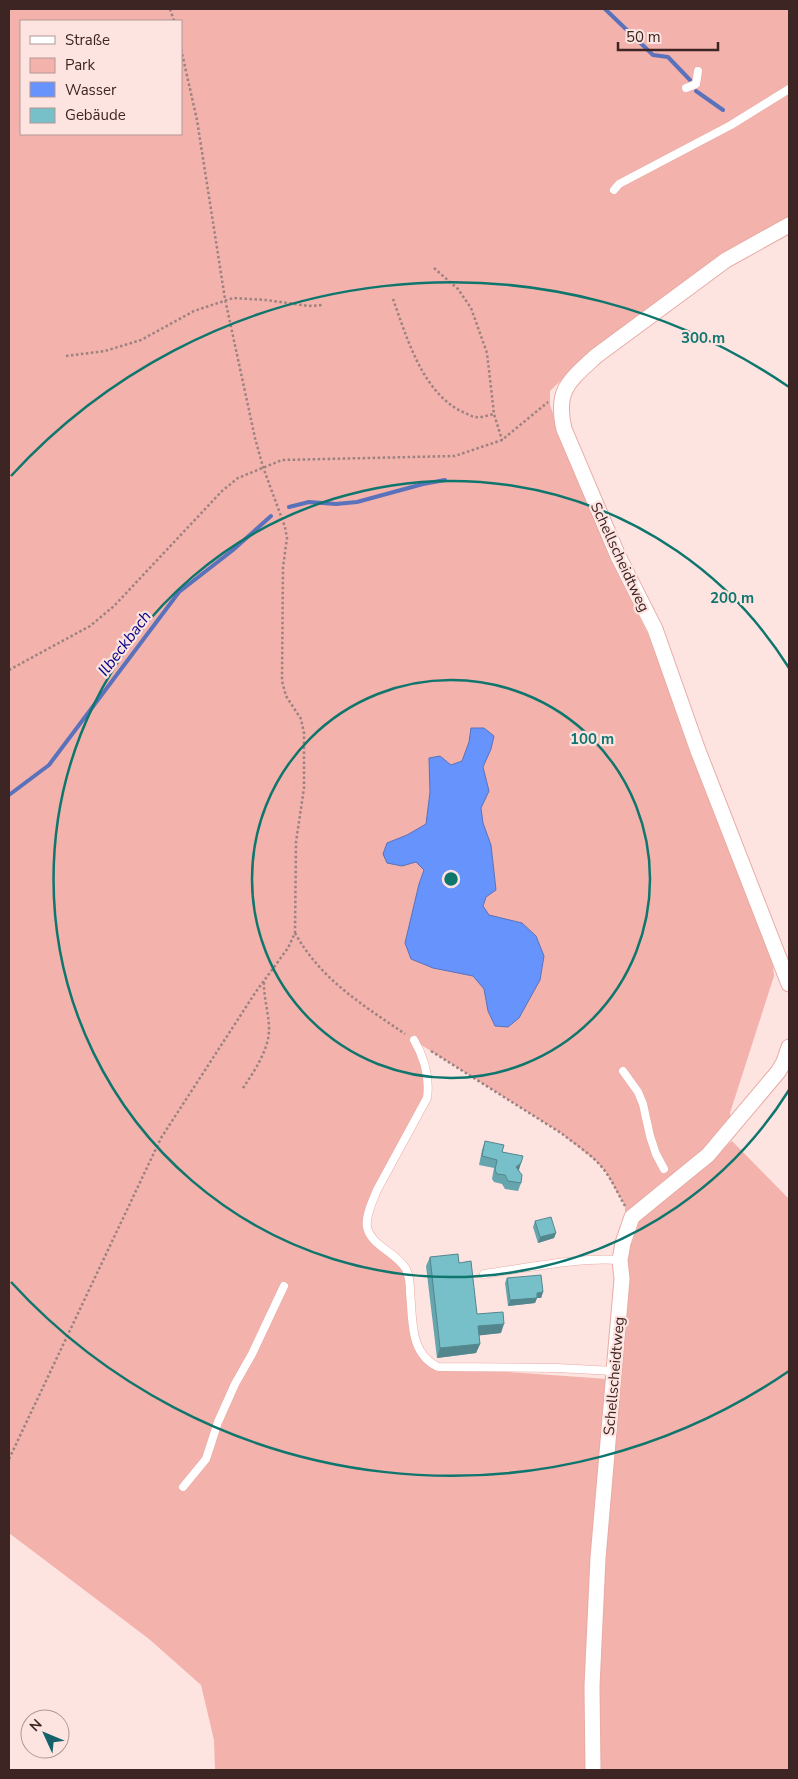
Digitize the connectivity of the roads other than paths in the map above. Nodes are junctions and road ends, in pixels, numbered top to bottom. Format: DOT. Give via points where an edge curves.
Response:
graph roads {
  1 [pos="698,70"];
  2 [pos="686,88"];
  3 [pos="789,89"];
  4 [pos="614,190"];
  5 [pos="789,225"];
  6 [pos="789,984"];
  7 [pos="414,1040"];
  8 [pos="789,1047"];
  9 [pos="623,1071"];
  10 [pos="664,1169"];
  11 [pos="620,1260"];
  12 [pos="484,1274"];
  13 [pos="284,1286"];
  14 [pos="614,1371"];
  15 [pos="184,1487"];
  16 [pos="593,1770"];
  1 -- 2 [label="lane" via="696,84"];
  3 -- 4 [label="lane" via="732,125 619,184"];
  5 -- 6 [label="street, Schellscheidtweg" via="726,260 596,356 563,392 560,412 618,556 654,628"];
  7 -- 14 [label="lane" via="427,1074 427,1098 377,1190 367,1225 375,1241 395,1255 406,1270 418,1349 424,1358 438,1367"];
  8 -- 11 [label="street, Schellscheidtweg" via="778,1072 708,1155 632,1217"];
  9 -- 10 [label="lane" via="638,1092 656,1154"];
  11 -- 12 [label="lane" via="546,1265"];
  11 -- 14 [label="street, Schellscheidtweg" via="622,1280"];
  13 -- 15 [label="lane" via="231,1391 206,1459"];
  14 -- 16 [label="street, Schellscheidtweg" via="598,1558 592,1686"];
}
